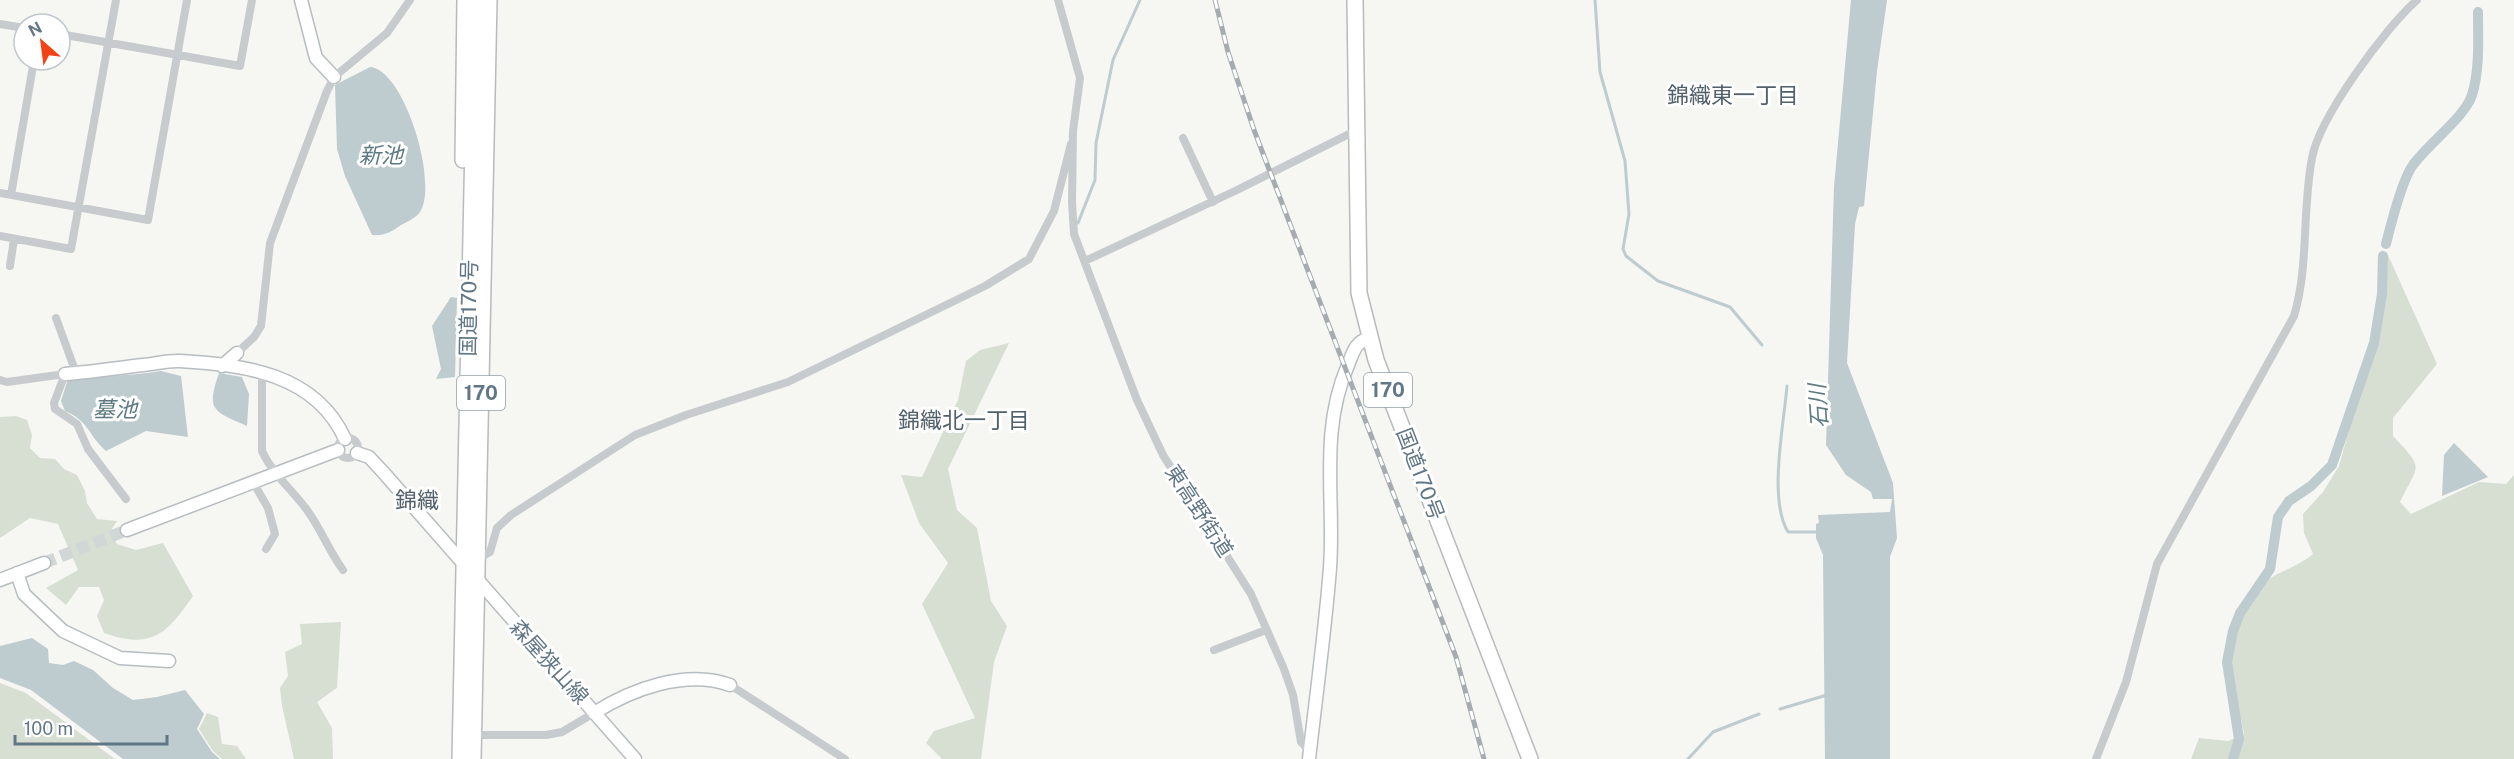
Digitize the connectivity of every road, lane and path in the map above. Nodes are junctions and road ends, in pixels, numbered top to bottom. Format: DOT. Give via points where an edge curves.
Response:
graph roads {
  1 [pos="116,0"];
  2 [pos="187,0"];
  3 [pos="252,0"];
  4 [pos="301,0"];
  5 [pos="410,0"];
  6 [pos="465,0"];
  7 [pos="476,0"];
  8 [pos="489,0"];
  9 [pos="499,0"];
  10 [pos="1058,0"];
  11 [pos="1355,0"];
  12 [pos="2416,0"];
  13 [pos="72,36"];
  14 [pos="108,43"];
  15 [pos="177,55"];
  16 [pos="32,72"];
  17 [pos="334,77"];
  18 [pos="1355,131"];
  19 [pos="1074,138"];
  20 [pos="1183,138"];
  21 [pos="0,193"];
  22 [pos="11,195"];
  23 [pos="1213,202"];
  24 [pos="485,204"];
  25 [pos="79,207"];
  26 [pos="471,231"];
  27 [pos="0,236"];
  28 [pos="14,239"];
  29 [pos="1085,261"];
  30 [pos="10,266"];
  31 [pos="56,318"];
  32 [pos="1369,338"];
  33 [pos="237,352"];
  34 [pos="222,366"];
  35 [pos="262,372"];
  36 [pos="70,374"];
  37 [pos="0,380"];
  38 [pos="345,439"];
  39 [pos="338,450"];
  40 [pos="357,453"];
  41 [pos="276,473"];
  42 [pos="253,482"];
  43 [pos="126,500"];
  44 [pos="127,530"];
  45 [pos="266,549"];
  46 [pos="478,559"];
  47 [pos="44,563"];
  48 [pos="464,566"];
  49 [pos="343,570"];
  50 [pos="17,573"];
  51 [pos="0,580"];
  52 [pos="477,582"];
  53 [pos="1266,630"];
  54 [pos="1214,650"];
  55 [pos="169,661"];
  56 [pos="730,686"];
  57 [pos="594,713"];
  58 [pos="474,735"];
  59 [pos="1309,755"];
  60 [pos="460,759"];
  61 [pos="473,759"];
  62 [pos="635,759"];
  63 [pos="846,759"];
  64 [pos="1530,759"];
  65 [pos="2096,759"];
  1 -- 14 [label="street"];
  2 -- 15 [label="street"];
  3 -- 15 [label="street" via="240,66"];
  4 -- 17 [label="street" via="316,58"];
  5 -- 17 [label="street" via="387,33"];
  6 -- 26 [label="highway" via="462,136"];
  7 -- 26 [label="highway, 国道170号 / 170"];
  8 -- 24 [label="highway, 国道170号 / 170"];
  9 -- 24 [label="highway" via="494,176"];
  10 -- 19 [label="street" via="1080,78"];
  11 -- 18 [label="highway, 国道170号 / 170"];
  12 -- 65 [label="street" via="2399,16 2323,125 2312,157 2294,316 2157,564 2126,682"];
  13 -- 14 [label="street"];
  14 -- 15 [label="street"];
  14 -- 25 [label="street"];
  15 -- 25 [label="street" via="148,220"];
  16 -- 22 [label="street"];
  17 -- 33 [label="street" via="270,243 261,326"];
  18 -- 23 [label="street"];
  18 -- 32 [label="highway, 国道170号 / 170" via="1359,293"];
  19 -- 29 [label="street, 東高野街道" via="1072,219"];
  19 -- 46 [label="street" via="1054,211 1029,259 985,286 788,382 686,415 619,444 511,515 497,528 490,552"];
  20 -- 23 [label="street"];
  21 -- 22 [label="street"];
  22 -- 25 [label="street"];
  23 -- 29 [label="street"];
  24 -- 46 [label="highway, 国道170号 / 170"];
  25 -- 28 [label="street" via="71,249"];
  26 -- 48 [label="highway, 国道170号 / 170"];
  27 -- 28 [label="street"];
  28 -- 30 [label="street"];
  29 -- 53 [label="street, 東高野街道" via="1137,400 1163,455 1238,572"];
  31 -- 36 [label="street"];
  32 -- 59 [label="street" via="1356,346 1332,413 1330,566"];
  32 -- 64 [label="highway, 国道170号 / 170"];
  33 -- 34 [label="street"];
  34 -- 35 [label="street"];
  34 -- 36 [label="street" via="178,361"];
  35 -- 38 [label="street" via="300,386 339,424"];
  35 -- 41 [label="street" via="260,445"];
  36 -- 37 [label="street"];
  36 -- 43 [label="street" via="54,403 55,409 77,424 88,449"];
  38 -- 39 [label="street"];
  38 -- 40 [label="street" via="355,441"];
  39 -- 40 [label="street" via="346,458"];
  39 -- 41 [label="street"];
  40 -- 48 [label="street, 森屋狭山線" via="369,457"];
  41 -- 42 [label="street"];
  41 -- 49 [label="street" via="308,512"];
  42 -- 44 [label="street"];
  42 -- 45 [label="street" via="268,508 275,534"];
  46 -- 48 [label="street"];
  46 -- 52 [label="highway, 国道170号 / 170"];
  47 -- 50 [label="street"];
  48 -- 52 [label="street, 森屋狭山線"];
  48 -- 60 [label="highway, 国道170号 / 170"];
  50 -- 51 [label="street"];
  50 -- 55 [label="street" via="24,594 63,631 120,658"];
  52 -- 57 [label="street, 森屋狭山線"];
  52 -- 58 [label="highway, 国道170号 / 170"];
  53 -- 54 [label="street"];
  53 -- 59 [label="street, 東高野街道" via="1293,695 1301,742"];
  56 -- 57 [label="street" via="706,680 643,688"];
  56 -- 63 [label="street"];
  57 -- 58 [label="street" via="562,732 546,735"];
  57 -- 62 [label="street, 森屋狭山線"];
  58 -- 61 [label="highway, 国道170号 / 170"];
}
